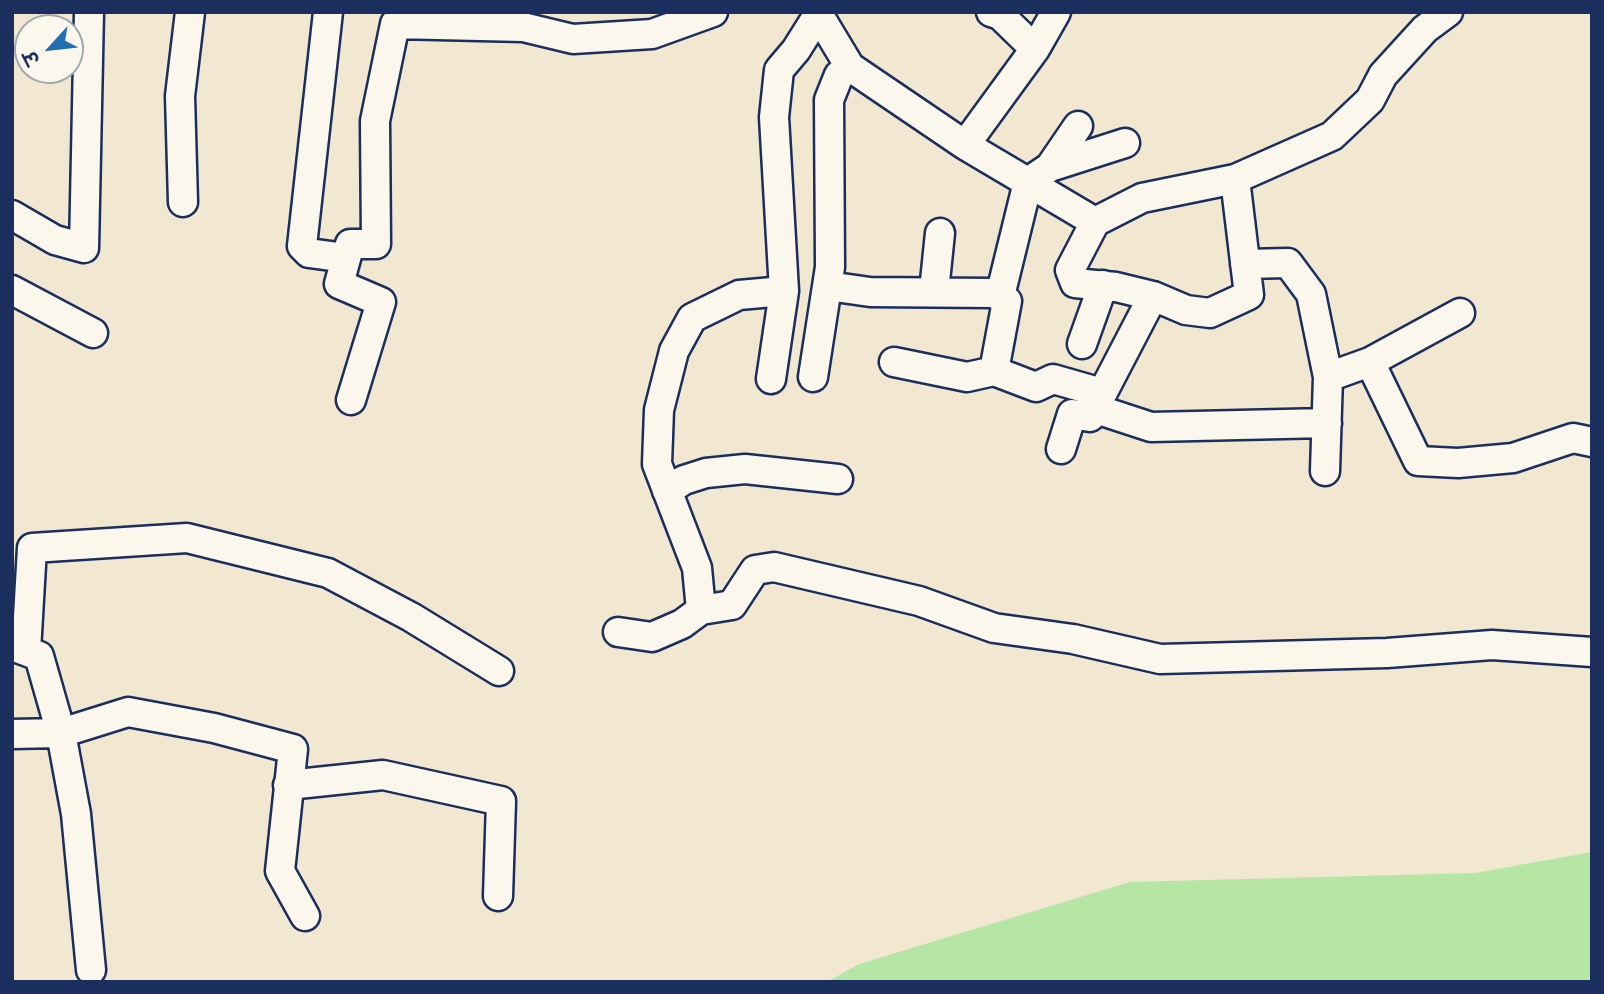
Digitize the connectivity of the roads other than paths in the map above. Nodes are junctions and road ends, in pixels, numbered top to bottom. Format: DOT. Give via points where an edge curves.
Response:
graph roads {
  1 [pos="89,12"];
  2 [pos="190,12"];
  3 [pos="328,12"];
  4 [pos="713,12"];
  5 [pos="991,12"];
  6 [pos="1056,12"];
  7 [pos="1448,12"];
  8 [pos="818,14"];
  9 [pos="1035,49"];
  10 [pos="850,67"];
  11 [pos="1078,126"];
  12 [pos="1125,143"];
  13 [pos="965,145"];
  14 [pos="1039,175"];
  15 [pos="1235,179"];
  16 [pos="183,202"];
  17 [pos="12,215"];
  18 [pos="1095,222"];
  19 [pos="940,233"];
  20 [pos="346,258"];
  21 [pos="1245,264"];
  22 [pos="1103,285"];
  23 [pos="828,286"];
  24 [pos="12,289"];
  25 [pos="785,291"];
  26 [pos="934,291"];
  27 [pos="1000,296"];
  28 [pos="1153,296"];
  29 [pos="1460,313"];
  30 [pos="93,333"];
  31 [pos="1082,344"];
  32 [pos="894,362"];
  33 [pos="1370,362"];
  34 [pos="994,371"];
  35 [pos="813,377"];
  36 [pos="1328,377"];
  37 [pos="771,379"];
  38 [pos="351,400"];
  39 [pos="1098,400"];
  40 [pos="1327,423"];
  41 [pos="1592,442"];
  42 [pos="1061,449"];
  43 [pos="1325,471"];
  44 [pos="838,479"];
  45 [pos="667,491"];
  46 [pos="701,610"];
  47 [pos="618,632"];
  48 [pos="19,648"];
  49 [pos="1592,652"];
  50 [pos="499,671"];
  51 [pos="61,733"];
  52 [pos="12,734"];
  53 [pos="288,785"];
  54 [pos="498,896"];
  55 [pos="305,916"];
  56 [pos="91,970"];
  1 -- 17 [label="street" via="84,248 55,240"];
  2 -- 16 [label="street" via="180,96"];
  3 -- 20 [label="street" via="302,246 309,253"];
  4 -- 20 [label="street" via="652,34 573,39 523,27 395,24 375,121 376,244 350,244"];
  5 -- 9 [label="street"];
  6 -- 9 [label="street"];
  7 -- 15 [label="street" via="1424,29 1384,75 1370,100 1332,136"];
  8 -- 10 [label="street"];
  8 -- 25 [label="street" via="779,70 774,117"];
  9 -- 13 [label="street"];
  10 -- 13 [label="street"];
  10 -- 23 [label="street" via="839,75 829,100"];
  11 -- 14 [label="street"];
  12 -- 14 [label="street"];
  13 -- 14 [label="street"];
  14 -- 18 [label="street"];
  14 -- 27 [label="street"];
  15 -- 18 [label="street" via="1142,198"];
  15 -- 21 [label="street"];
  18 -- 22 [label="street" via="1070,270 1075,283"];
  19 -- 26 [label="street"];
  20 -- 38 [label="street" via="339,284 381,302"];
  21 -- 28 [label="street" via="1250,295 1210,313 1186,310"];
  21 -- 36 [label="street" via="1287,264 1296,271 1311,294"];
  22 -- 28 [label="street"];
  22 -- 31 [label="street"];
  23 -- 26 [label="street" via="870,292"];
  23 -- 35 [label="street"];
  24 -- 30 [label="street"];
  25 -- 37 [label="street"];
  25 -- 45 [label="street" via="740,295 692,318 674,351 659,410 657,464"];
  26 -- 27 [label="street"];
  27 -- 34 [label="street" via="1007,301"];
  28 -- 39 [label="street"];
  29 -- 33 [label="street"];
  32 -- 34 [label="street" via="967,377"];
  33 -- 36 [label="street"];
  33 -- 41 [label="street" via="1418,461 1513,458 1573,438"];
  34 -- 39 [label="street" via="1036,387 1053,379"];
  36 -- 40 [label="street"];
  39 -- 40 [label="street" via="1151,427"];
  39 -- 42 [label="street" via="1090,416 1072,414"];
  40 -- 43 [label="street"];
  44 -- 45 [label="street" via="746,468 706,472"];
  45 -- 46 [label="street" via="697,568"];
  46 -- 47 [label="street" via="652,636"];
  46 -- 49 [label="street" via="732,606 755,570 774,567 919,601 994,628 1073,639 1160,659 1387,653 1492,645"];
  48 -- 50 [label="street" via="32,548 187,538 328,573"];
  48 -- 51 [label="street" via="39,656"];
  51 -- 52 [label="street"];
  51 -- 53 [label="street" via="128,712 214,728 293,749"];
  51 -- 56 [label="street" via="76,814"];
  53 -- 54 [label="street" via="383,775 501,801"];
  53 -- 55 [label="street" via="280,871"];
}
